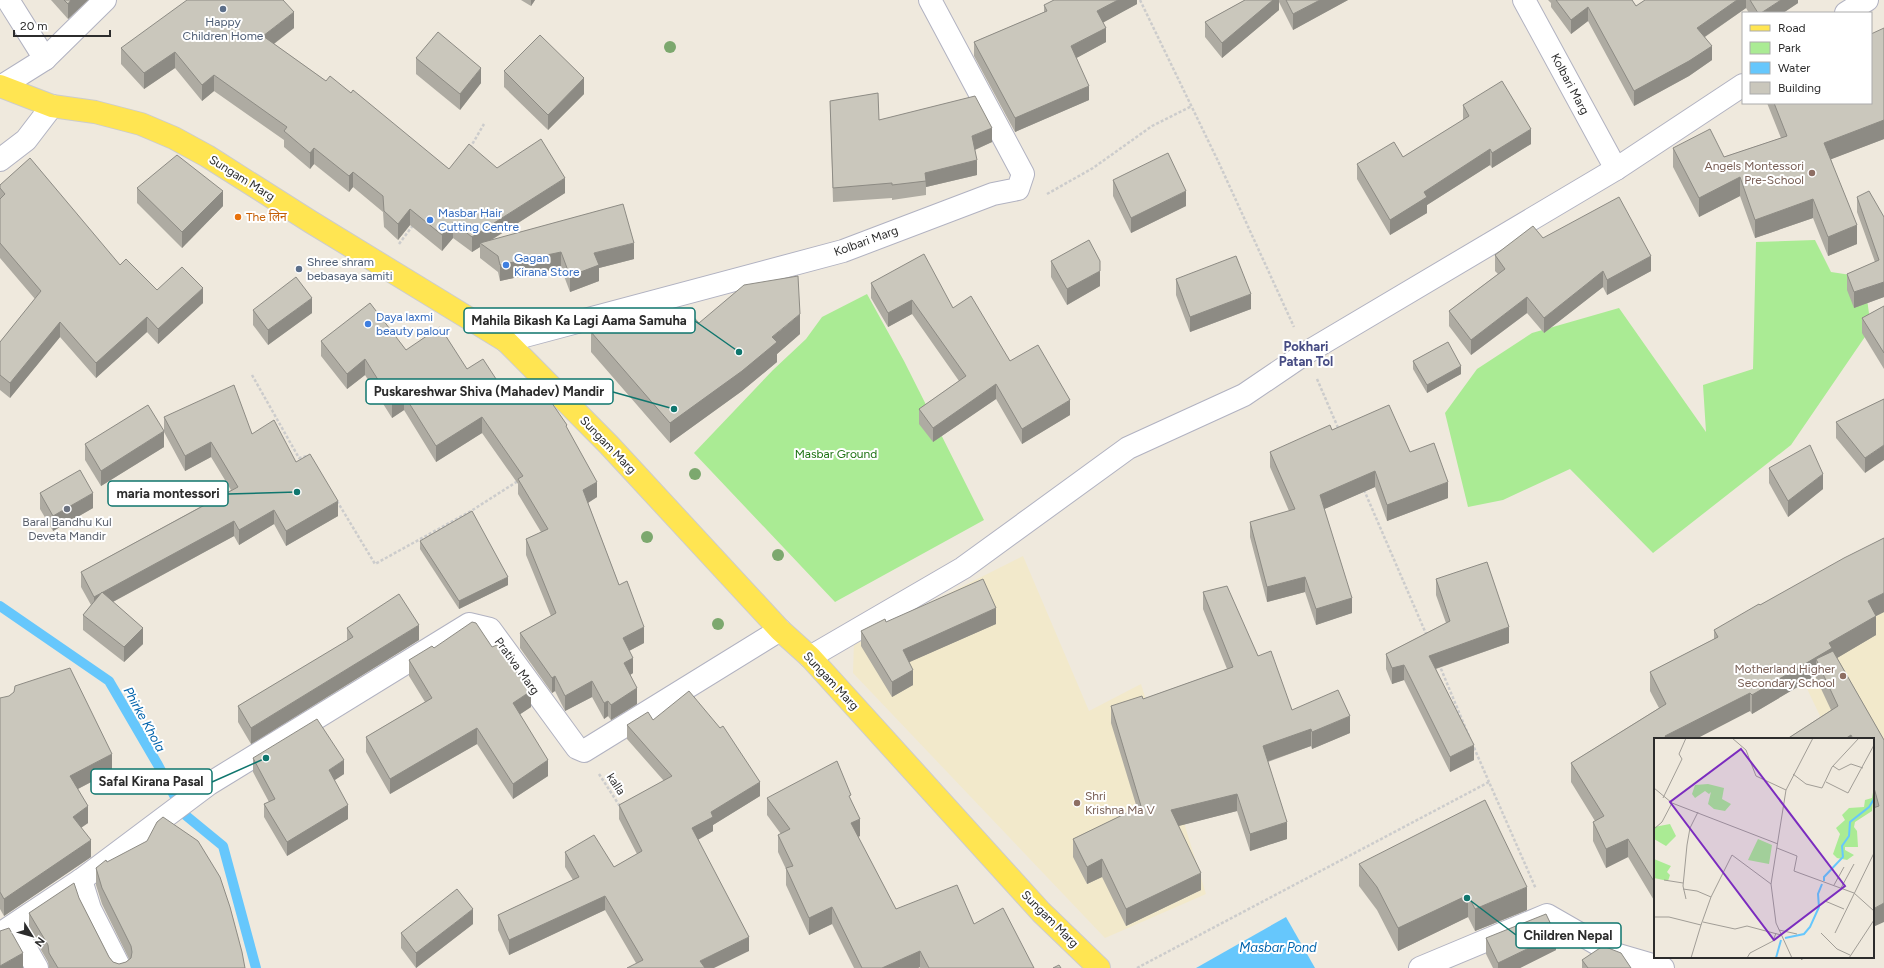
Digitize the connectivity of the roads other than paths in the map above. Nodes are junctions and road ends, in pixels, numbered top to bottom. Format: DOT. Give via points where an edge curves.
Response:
graph roads {
  1 [pos="8,0"];
  2 [pos="104,0"];
  3 [pos="930,0"];
  4 [pos="1524,0"];
  5 [pos="45,59"];
  6 [pos="1,86"];
  7 [pos="1742,86"];
  8 [pos="52,106"];
  9 [pos="0,160"];
  10 [pos="1616,169"];
  11 [pos="506,341"];
  12 [pos="780,630"];
  13 [pos="810,657"];
  14 [pos="81,880"];
  15 [pos="6,930"];
  16 [pos="37,968"];
  17 [pos="120,968"];
  18 [pos="1100,968"];
  19 [pos="1420,968"];
  20 [pos="1663,968"];
  1 -- 5 [label="street"];
  2 -- 5 [label="street"];
  3 -- 11 [label="street, Kolbari Marg" via="1023,174 1018,189 994,194 843,251"];
  4 -- 10 [label="street, Kolbari Marg"];
  5 -- 6 [label="street"];
  6 -- 8 [label="main road, Sungam Marg"];
  7 -- 10 [label="street"];
  8 -- 9 [label="street" via="26,140"];
  8 -- 11 [label="main road, Sungam Marg" via="95,112 133,122 174,138"];
  10 -- 13 [label="street" via="1306,353 1244,395 1128,448 964,568"];
  11 -- 12 [label="main road, Sungam Marg" via="609,445"];
  12 -- 13 [label="main road, Sungam Marg"];
  12 -- 14 [label="street, Prativa Marg" via="584,751 577,748 490,629 469,624 197,793"];
  13 -- 18 [label="main road, Sungam Marg" via="1041,912"];
  14 -- 15 [label="street"];
  14 -- 17 [label="street" via="90,909"];
  15 -- 16 [label="street"];
  19 -- 20 [label="street" via="1548,915 1615,954"];
}
